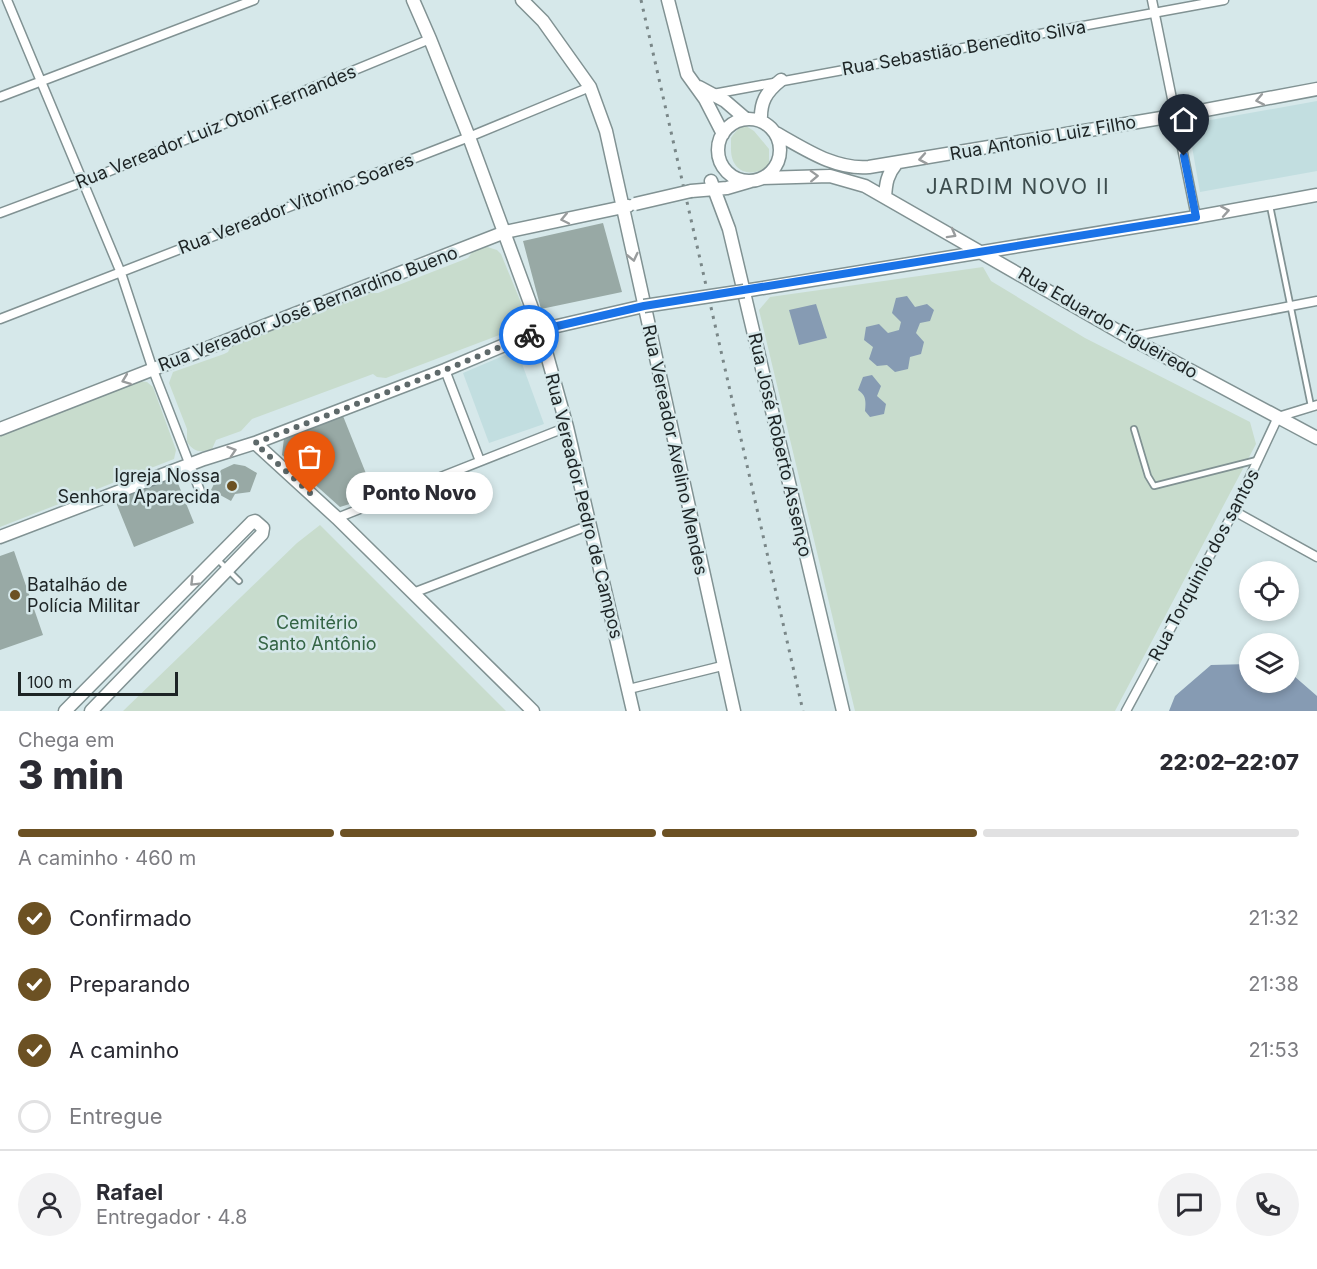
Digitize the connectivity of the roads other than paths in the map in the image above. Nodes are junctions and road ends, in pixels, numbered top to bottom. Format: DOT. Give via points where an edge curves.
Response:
graph roads {
  1 [pos="7,0"];
  2 [pos="254,0"];
  3 [pos="413,0"];
  4 [pos="522,0"];
  5 [pos="668,0"];
  6 [pos="1152,0"];
  7 [pos="1224,0"];
  8 [pos="1155,13"];
  9 [pos="430,39"];
  10 [pos="781,80"];
  11 [pos="41,81"];
  12 [pos="590,87"];
  13 [pos="1317,89"];
  14 [pos="709,96"];
  15 [pos="0,97"];
  16 [pos="1175,116"];
  17 [pos="746,119"];
  18 [pos="761,121"];
  19 [pos="776,133"];
  20 [pos="723,134"];
  21 [pos="469,137"];
  22 [pos="896,164"];
  23 [pos="723,167"];
  24 [pos="757,179"];
  25 [pos="83,182"];
  26 [pos="713,186"];
  27 [pos="1317,195"];
  28 [pos="885,196"];
  29 [pos="1270,203"];
  30 [pos="629,206"];
  31 [pos="0,213"];
  32 [pos="1196,217"];
  33 [pos="505,232"];
  34 [pos="981,250"];
  35 [pos="121,273"];
  36 [pos="744,291"];
  37 [pos="1317,301"];
  38 [pos="1290,305"];
  39 [pos="644,306"];
  40 [pos="0,319"];
  41 [pos="540,330"];
  42 [pos="1130,338"];
  43 [pos="153,370"];
  44 [pos="445,370"];
  45 [pos="1314,405"];
  46 [pos="1278,417"];
  47 [pos="567,427"];
  48 [pos="0,429"];
  49 [pos="1134,429"];
  50 [pos="1317,438"];
  51 [pos="255,443"];
  52 [pos="1260,460"];
  53 [pos="480,461"];
  54 [pos="189,465"];
  55 [pos="200,491"];
  56 [pos="1234,512"];
  57 [pos="337,518"];
  58 [pos="590,525"];
  59 [pos="0,537"];
  60 [pos="1317,557"];
  61 [pos="217,560"];
  62 [pos="228,570"];
  63 [pos="239,581"];
  64 [pos="413,593"];
  65 [pos="146,631"];
  66 [pos="157,643"];
  67 [pos="722,666"];
  68 [pos="629,689"];
  69 [pos="66,711"];
  70 [pos="91,711"];
  71 [pos="533,711"];
  72 [pos="633,711"];
  73 [pos="734,711"];
  74 [pos="843,711"];
  75 [pos="1126,711"];
  1 -- 11 [label="street"];
  2 -- 11 [label="street"];
  3 -- 9 [label="main road, Rua Vereador Pedro de Campos"];
  4 -- 12 [label="main road, Rua Vereador Avelino Mendes" via="543,21"];
  5 -- 14 [label="main road" via="683,65 692,84"];
  6 -- 8 [label="street"];
  7 -- 8 [label="street, Rua Sebastião Benedito Silva"];
  8 -- 10 [label="street, Rua Sebastião Benedito Silva"];
  8 -- 16 [label="street"];
  9 -- 21 [label="main road, Rua Vereador Pedro de Campos"];
  9 -- 25 [label="street, Rua Vereador Luiz Otoni Fernandes"];
  10 -- 14 [label="street, Rua Sebastião Benedito Silva"];
  10 -- 18 [label="main road" via="761,104"];
  11 -- 15 [label="street"];
  11 -- 25 [label="street"];
  12 -- 21 [label="street, Rua Vereador Vitorino Soares"];
  12 -- 30 [label="main road, Rua Vereador Avelino Mendes"];
  13 -- 16 [label="main road, Rua Antonio Luiz Filho, one-way"];
  14 -- 17 [label="main road" via="733,106"];
  14 -- 20 [label="main road"];
  16 -- 22 [label="main road, Rua Antonio Luiz Filho, one-way"];
  16 -- 32 [label="street"];
  17 -- 18 [label="main road"];
  17 -- 20 [label="main road" via="729,126"];
  18 -- 19 [label="main road"];
  19 -- 22 [label="main road, Rua Antonio Luiz Filho" via="843,166"];
  19 -- 24 [label="main road" via="779,159 773,170"];
  20 -- 23 [label="main road" via="718,149"];
  21 -- 33 [label="main road, Rua Vereador Pedro de Campos"];
  21 -- 35 [label="street, Rua Vereador Vitorino Soares"];
  22 -- 28 [label="main road" via="889,173"];
  23 -- 24 [label="main road" via="741,179"];
  23 -- 26 [label="main road"];
  24 -- 26 [label="main road, Rua Vereador José Bernardino Bueno" via="736,187"];
  24 -- 28 [label="main road, Rua Eduardo Figueiredo, one-way" via="830,176"];
  25 -- 31 [label="street, Rua Vereador Luiz Otoni Fernandes"];
  25 -- 35 [label="street"];
  26 -- 30 [label="main road, Rua Vereador José Bernardino Bueno, bridge"];
  26 -- 36 [label="main road, Rua José Roberto Assenço" via="729,229"];
  27 -- 29 [label="main road"];
  28 -- 34 [label="main road, Rua Eduardo Figueiredo, one-way"];
  32 -- 29 [label="main road, one-way"];
  29 -- 38 [label="lane"];
  30 -- 33 [label="main road, Rua Vereador José Bernardino Bueno, one-way"];
  30 -- 39 [label="main road, Rua Vereador Avelino Mendes, one-way"];
  32 -- 34 [label="main road"];
  33 -- 41 [label="main road, Rua Vereador Pedro de Campos"];
  33 -- 43 [label="main road, Rua Vereador José Bernardino Bueno"];
  34 -- 36 [label="main road"];
  34 -- 42 [label="main road, Rua Eduardo Figueiredo"];
  35 -- 40 [label="street, Rua Vereador Vitorino Soares"];
  35 -- 43 [label="street"];
  36 -- 39 [label="main road, bridge"];
  36 -- 74 [label="main road, Rua José Roberto Assenço"];
  37 -- 38 [label="street"];
  38 -- 42 [label="street"];
  38 -- 45 [label="lane"];
  39 -- 41 [label="main road"];
  39 -- 67 [label="main road, Rua Vereador Avelino Mendes"];
  41 -- 44 [label="main road"];
  41 -- 47 [label="main road, Rua Vereador Pedro de Campos"];
  42 -- 46 [label="main road, Rua Eduardo Figueiredo"];
  43 -- 48 [label="main road, Rua Vereador José Bernardino Bueno, one-way"];
  43 -- 54 [label="street"];
  44 -- 51 [label="main road"];
  44 -- 53 [label="street"];
  45 -- 46 [label="street"];
  46 -- 50 [label="main road, Rua Eduardo Figueiredo"];
  46 -- 52 [label="street, Rua Torquinio dos santos"];
  47 -- 53 [label="street"];
  47 -- 58 [label="main road, Rua Vereador Pedro de Campos"];
  49 -- 52 [label="lane" via="1154,486"];
  54 -- 51 [label="main road, one-way"];
  51 -- 57 [label="main road"];
  52 -- 56 [label="street, Rua Torquinio dos santos"];
  53 -- 57 [label="street"];
  54 -- 55 [label="street"];
  54 -- 59 [label="main road"];
  56 -- 60 [label="street"];
  56 -- 75 [label="street, Rua Torquinio dos santos"];
  57 -- 64 [label="main road"];
  58 -- 64 [label="street"];
  58 -- 68 [label="main road, Rua Vereador Pedro de Campos"];
  61 -- 62 [label="lane"];
  61 -- 62 [label="main road" via="252,522 259,524 264,531"];
  61 -- 65 [label="main road, one-way"];
  62 -- 63 [label="lane"];
  62 -- 66 [label="main road"];
  64 -- 71 [label="main road"];
  65 -- 66 [label="main road"];
  65 -- 69 [label="main road"];
  66 -- 70 [label="main road"];
  67 -- 68 [label="street"];
  67 -- 73 [label="main road, Rua Vereador Avelino Mendes"];
  68 -- 72 [label="main road, Rua Vereador Pedro de Campos"];
}
